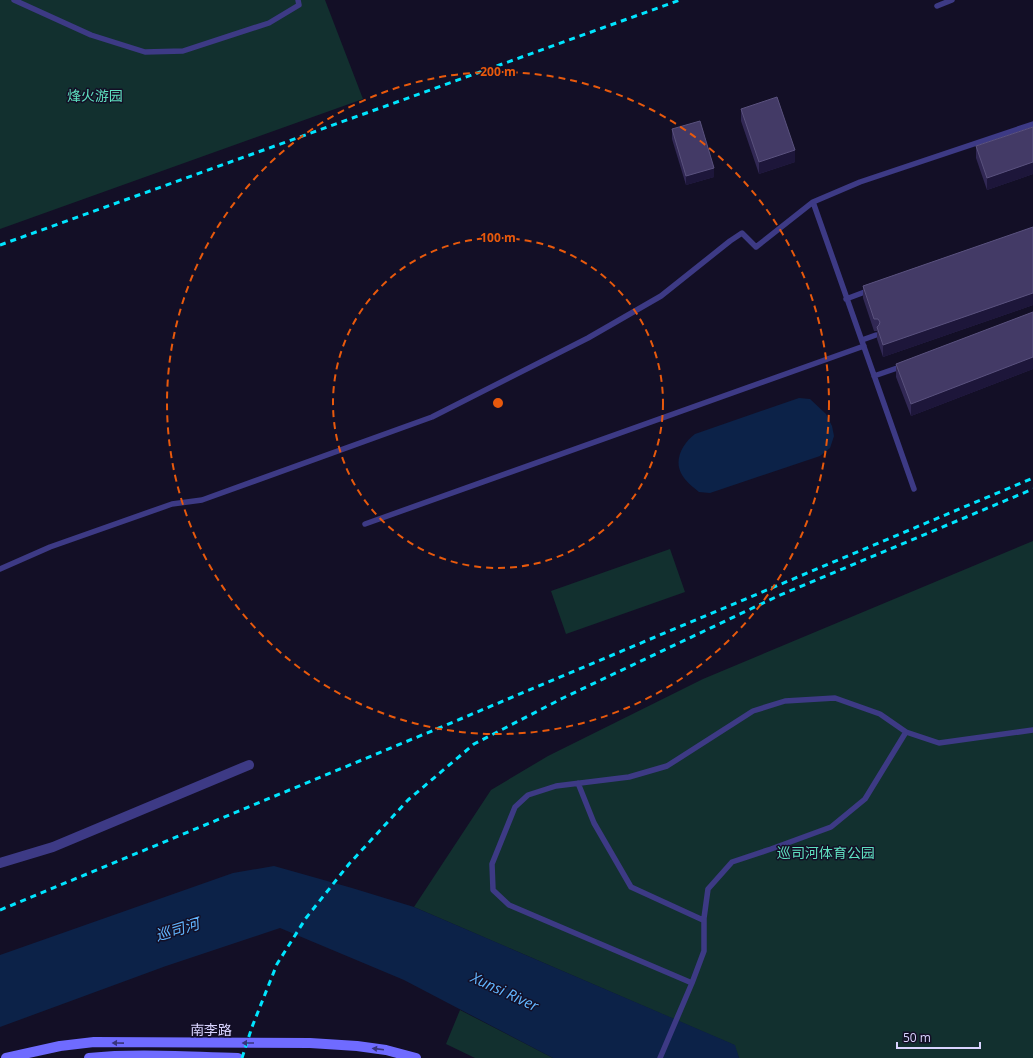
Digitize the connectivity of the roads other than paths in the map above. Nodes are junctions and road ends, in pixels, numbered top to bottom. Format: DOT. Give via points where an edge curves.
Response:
graph roads {
  1 [pos="14,0"];
  2 [pos="298,0"];
  3 [pos="952,0"];
  4 [pos="937,6"];
  5 [pos="1033,124"];
  6 [pos="813,202"];
  7 [pos="878,287"];
  8 [pos="846,299"];
  9 [pos="876,335"];
  10 [pos="862,343"];
  11 [pos="910,363"];
  12 [pos="874,376"];
  13 [pos="914,489"];
  14 [pos="365,524"];
  15 [pos="0,568"];
  16 [pos="1033,730"];
  17 [pos="906,732"];
  18 [pos="249,765"];
  19 [pos="578,783"];
  20 [pos="0,863"];
  21 [pos="704,920"];
  22 [pos="692,983"];
  23 [pos="6,1058"];
  24 [pos="89,1058"];
  25 [pos="238,1058"];
  26 [pos="416,1058"];
  27 [pos="660,1058"];
  1 -- 2 [label="lane" via="91,35 145,52 183,51 269,23 299,5"];
  3 -- 4 [label="lane"];
  5 -- 6 [label="lane" via="860,182"];
  6 -- 8 [label="lane"];
  6 -- 15 [label="lane" via="756,247 742,233 661,296 588,338 432,417 202,500 165,506 50,547"];
  7 -- 8 [label="lane"];
  8 -- 10 [label="lane"];
  9 -- 10 [label="lane"];
  10 -- 12 [label="lane"];
  10 -- 14 [label="lane"];
  11 -- 12 [label="lane"];
  12 -- 13 [label="lane"];
  16 -- 17 [label="lane" via="939,743"];
  17 -- 19 [label="lane" via="880,714 835,698 785,700 754,711 666,766 629,778"];
  17 -- 21 [label="lane" via="865,799 830,828 732,862 708,888"];
  18 -- 20 [label="street" via="53,847"];
  19 -- 21 [label="lane" via="594,823 631,887"];
  19 -- 22 [label="lane" via="556,786 528,795 515,807 492,864 493,890 509,906"];
  21 -- 22 [label="lane" via="704,951"];
  22 -- 27 [label="lane"];
  26 -- 23 [label="main road, 南李路, one-way" via="386,1050 310,1043 94,1042 60,1046"];
  24 -- 25 [label="main road, 南李路"];
}
